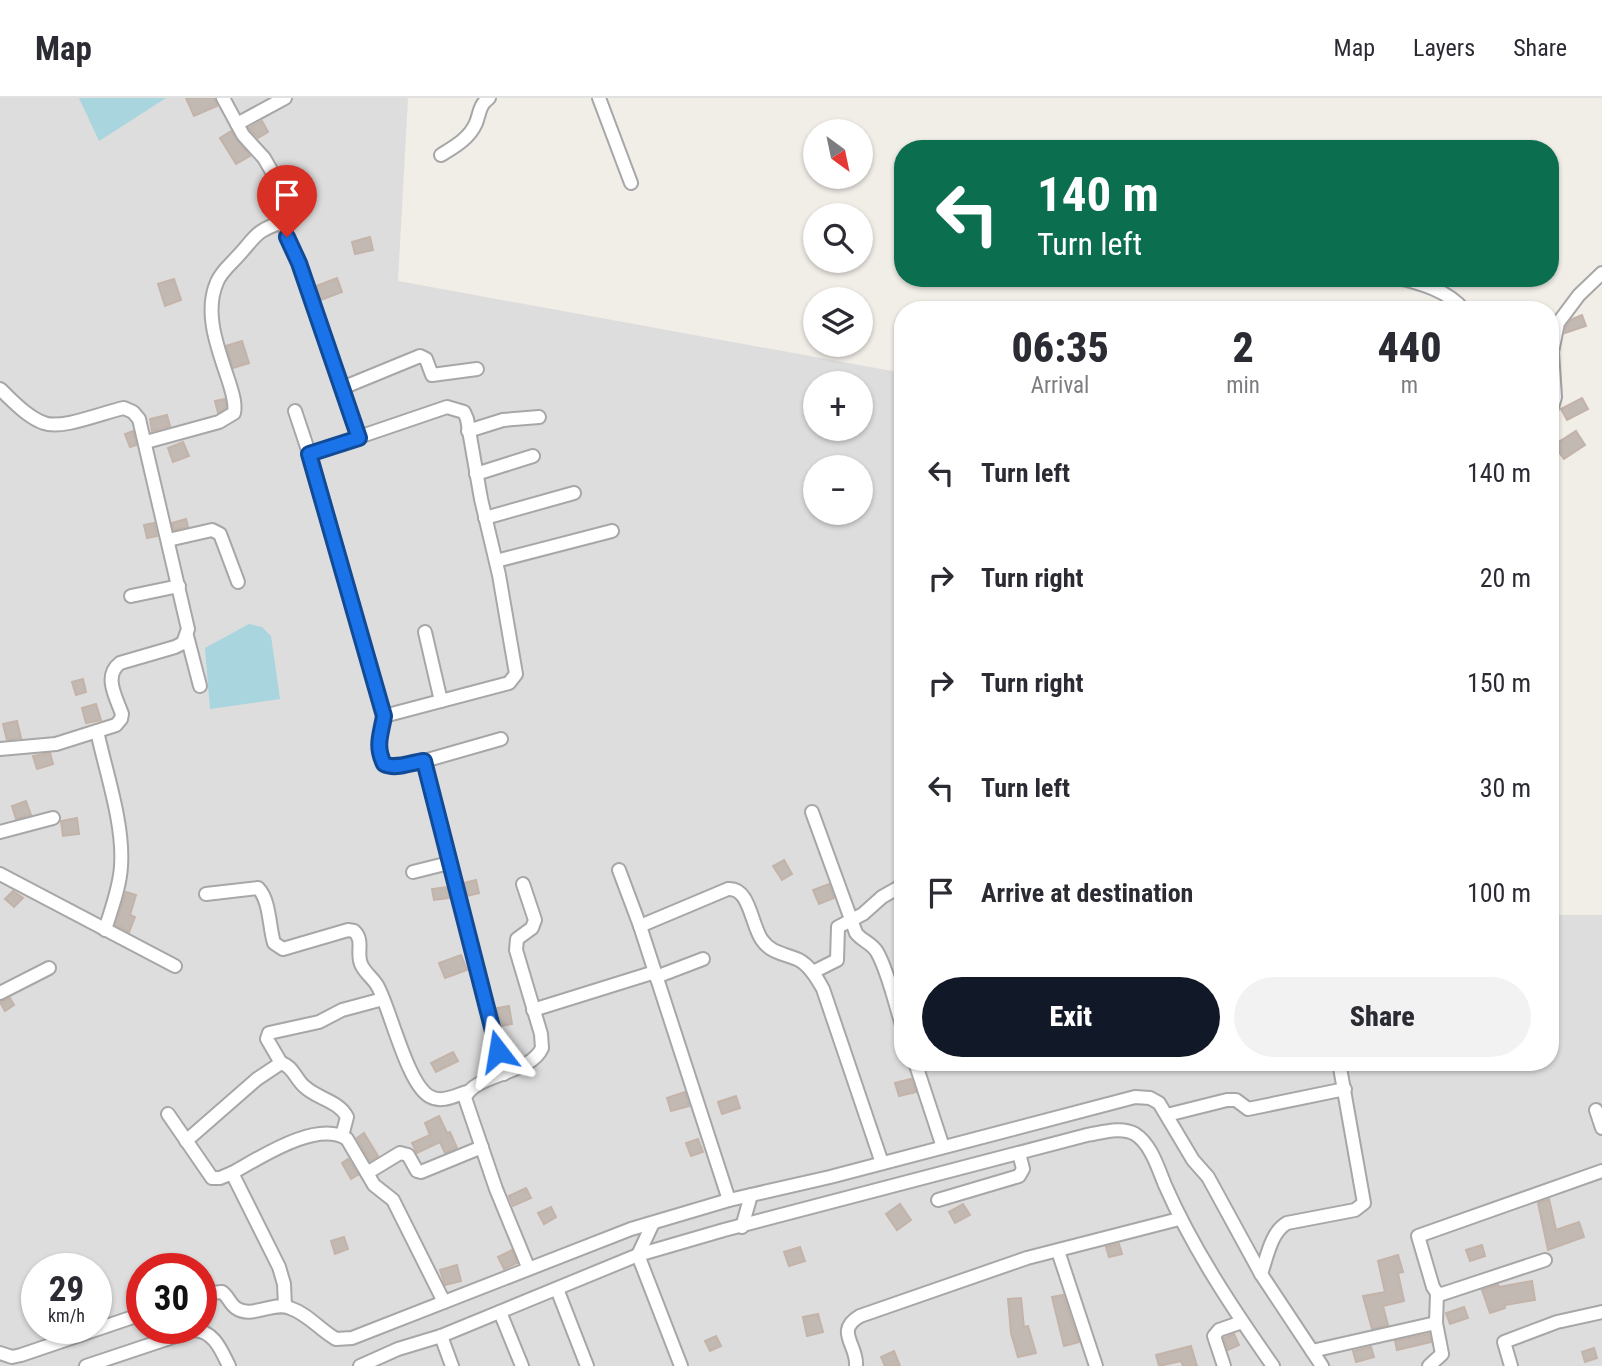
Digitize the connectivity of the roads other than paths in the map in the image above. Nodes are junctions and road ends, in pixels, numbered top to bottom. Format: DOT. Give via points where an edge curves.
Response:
graph roads {
  1 [pos="223,98"];
  2 [pos="285,98"];
  3 [pos="489,98"];
  4 [pos="599,98"];
  5 [pos="237,124"];
  6 [pos="441,155"];
  7 [pos="631,183"];
  8 [pos="283,222"];
  9 [pos="1602,273"];
  10 [pos="1430,287"];
  11 [pos="1452,301"];
  12 [pos="1559,322"];
  13 [pos="477,369"];
  14 [pos="342,388"];
  15 [pos="0,389"];
  16 [pos="295,411"];
  17 [pos="539,417"];
  18 [pos="468,431"];
  19 [pos="359,438"];
  20 [pos="146,442"];
  21 [pos="309,454"];
  22 [pos="533,456"];
  23 [pos="476,474"];
  24 [pos="574,493"];
  25 [pos="485,518"];
  26 [pos="612,531"];
  27 [pos="168,540"];
  28 [pos="496,561"];
  29 [pos="238,582"];
  30 [pos="178,586"];
  31 [pos="131,596"];
  32 [pos="425,632"];
  33 [pos="187,635"];
  34 [pos="200,686"];
  35 [pos="441,701"];
  36 [pos="384,716"];
  37 [pos="97,732"];
  38 [pos="501,739"];
  39 [pos="0,749"];
  40 [pos="424,761"];
  41 [pos="812,812"];
  42 [pos="52,818"];
  43 [pos="0,832"];
  44 [pos="449,863"];
  45 [pos="619,870"];
  46 [pos="413,872"];
  47 [pos="0,874"];
  48 [pos="523,884"];
  49 [pos="894,890"];
  50 [pos="206,894"];
  51 [pos="852,919"];
  52 [pos="640,926"];
  53 [pos="105,930"];
  54 [pos="703,959"];
  55 [pos="175,966"];
  56 [pos="49,968"];
  57 [pos="813,972"];
  58 [pos="656,975"];
  59 [pos="0,993"];
  60 [pos="383,999"];
  61 [pos="894,1002"];
  62 [pos="533,1010"];
  63 [pos="281,1063"];
  64 [pos="918,1071"];
  65 [pos="1341,1071"];
  66 [pos="504,1074"];
  67 [pos="1345,1089"];
  68 [pos="467,1092"];
  69 [pos="1596,1110"];
  70 [pos="168,1114"];
  71 [pos="1167,1115"];
  72 [pos="1602,1128"];
  73 [pos="342,1136"];
  74 [pos="186,1141"];
  75 [pos="482,1147"];
  76 [pos="943,1147"];
  77 [pos="1019,1153"];
  78 [pos="882,1163"];
  79 [pos="1602,1171"];
  80 [pos="232,1173"];
  81 [pos="367,1173"];
  82 [pos="751,1195"];
  83 [pos="729,1200"];
  84 [pos="938,1200"];
  85 [pos="1179,1219"];
  86 [pos="653,1223"];
  87 [pos="742,1227"];
  88 [pos="1058,1251"];
  89 [pos="638,1255"];
  90 [pos="1545,1260"];
  91 [pos="528,1268"];
  92 [pos="1261,1273"];
  93 [pos="557,1289"];
  94 [pos="217,1291"];
  95 [pos="1437,1293"];
  96 [pos="444,1302"];
  97 [pos="285,1306"];
  98 [pos="499,1312"];
  99 [pos="1602,1312"];
  100 [pos="126,1319"];
  101 [pos="1242,1322"];
  102 [pos="1436,1323"];
  103 [pos="440,1336"];
  104 [pos="1312,1351"];
  105 [pos="0,1353"];
  106 [pos="86,1366"];
  107 [pos="229,1366"];
  108 [pos="360,1366"];
  109 [pos="452,1366"];
  110 [pos="522,1366"];
  111 [pos="587,1366"];
  112 [pos="681,1366"];
  113 [pos="856,1366"];
  114 [pos="1096,1366"];
  115 [pos="1224,1366"];
  116 [pos="1273,1366"];
  117 [pos="1322,1366"];
  118 [pos="1429,1366"];
  119 [pos="1511,1366"];
  1 -- 5 [label="street"];
  2 -- 5 [label="street"];
  3 -- 6 [label="street" via="468,135"];
  4 -- 7 [label="street"];
  5 -- 8 [label="street" via="275,177"];
  8 -- 14 [label="street"];
  8 -- 20 [label="street" via="254,236 217,282 212,304 214,335 232,390 234,413 219,422"];
  9 -- 12 [label="street"];
  10 -- 11 [label="street"];
  13 -- 14 [label="street" via="432,375 420,356"];
  14 -- 19 [label="street"];
  15 -- 20 [label="street" via="30,416 48,425 124,408 139,419"];
  16 -- 21 [label="street"];
  17 -- 18 [label="street" via="503,420"];
  18 -- 19 [label="street" via="464,412 447,407"];
  18 -- 23 [label="street"];
  19 -- 21 [label="street"];
  20 -- 27 [label="street"];
  21 -- 36 [label="street"];
  22 -- 23 [label="street"];
  23 -- 25 [label="street"];
  24 -- 25 [label="street"];
  25 -- 28 [label="street"];
  26 -- 28 [label="street"];
  27 -- 29 [label="street" via="212,530 220,534"];
  27 -- 30 [label="street"];
  28 -- 35 [label="street" via="516,674 509,683"];
  30 -- 31 [label="street"];
  30 -- 33 [label="street"];
  32 -- 35 [label="street"];
  33 -- 34 [label="street"];
  33 -- 37 [label="street" via="175,647 115,667 111,681 121,719"];
  35 -- 36 [label="street"];
  36 -- 40 [label="street" via="377,743 384,764 394,767"];
  37 -- 39 [label="street" via="56,744"];
  37 -- 53 [label="street" via="121,854 120,876"];
  38 -- 40 [label="street"];
  40 -- 44 [label="street"];
  41 -- 51 [label="street"];
  42 -- 43 [label="street"];
  44 -- 46 [label="street"];
  44 -- 66 [label="street"];
  45 -- 52 [label="street"];
  47 -- 53 [label="street"];
  48 -- 62 [label="street" via="535,919 532,928 517,939 516,950"];
  49 -- 51 [label="street"];
  50 -- 60 [label="street" via="261,890 274,943 283,949 354,931 360,939 362,967"];
  51 -- 57 [label="street" via="836,930 837,960"];
  51 -- 61 [label="street" via="860,937 878,955"];
  52 -- 57 [label="street" via="734,888 746,899 754,926 768,948"];
  52 -- 58 [label="street"];
  53 -- 55 [label="street"];
  54 -- 58 [label="street"];
  56 -- 59 [label="street"];
  57 -- 78 [label="street" via="823,989"];
  58 -- 62 [label="street"];
  58 -- 83 [label="street"];
  60 -- 63 [label="street" via="306,1026 269,1033 267,1039"];
  60 -- 68 [label="street" via="423,1091 439,1099"];
  62 -- 66 [label="street" via="542,1048 534,1060"];
  63 -- 73 [label="street" via="309,1091 344,1110 347,1117"];
  63 -- 74 [label="street"];
  64 -- 76 [label="street"];
  65 -- 67 [label="street"];
  66 -- 68 [label="street"];
  67 -- 71 [label="street" via="1248,1109 1232,1099"];
  67 -- 92 [label="street" via="1364,1203 1355,1210 1281,1226"];
  68 -- 75 [label="street" via="465,1098"];
  69 -- 72 [label="street"];
  70 -- 74 [label="street"];
  71 -- 76 [label="street" via="1150,1098 1123,1098"];
  71 -- 92 [label="street" via="1208,1177"];
  73 -- 80 [label="street" via="301,1138"];
  73 -- 81 [label="street"];
  74 -- 80 [label="street" via="212,1178"];
  75 -- 81 [label="street" via="421,1172 408,1155 400,1153"];
  75 -- 91 [label="street"];
  76 -- 78 [label="street"];
  77 -- 84 [label="street" via="1023,1169 1019,1175"];
  77 -- 85 [label="street" via="1087,1135 1128,1131 1137,1135 1151,1154"];
  77 -- 87 [label="street"];
  78 -- 82 [label="street"];
  79 -- 95 [label="street" via="1418,1236"];
  80 -- 97 [label="street" via="279,1267"];
  81 -- 96 [label="street" via="378,1190 393,1200"];
  82 -- 83 [label="street"];
  82 -- 87 [label="street"];
  83 -- 86 [label="street"];
  85 -- 88 [label="street"];
  85 -- 101 [label="street"];
  86 -- 89 [label="street"];
  86 -- 91 [label="street"];
  87 -- 89 [label="street"];
  88 -- 113 [label="street" via="860,1316 848,1330"];
  88 -- 114 [label="street"];
  89 -- 93 [label="street"];
  89 -- 112 [label="street"];
  90 -- 95 [label="street"];
  91 -- 96 [label="street"];
  92 -- 104 [label="street"];
  93 -- 98 [label="street"];
  93 -- 111 [label="street"];
  94 -- 97 [label="street" via="239,1311"];
  95 -- 102 [label="street"];
  96 -- 97 [label="street" via="342,1340"];
  98 -- 103 [label="street"];
  98 -- 110 [label="street"];
  99 -- 119 [label="street" via="1557,1322 1504,1342"];
  100 -- 105 [label="street" via="21,1355"];
  101 -- 115 [label="street" via="1214,1336"];
  101 -- 116 [label="street"];
  102 -- 104 [label="street"];
  102 -- 118 [label="street" via="1442,1354"];
  103 -- 108 [label="street"];
  103 -- 109 [label="street"];
  104 -- 117 [label="street"];
  106 -- 107 [label="street" via="194,1330 210,1335"];
}
